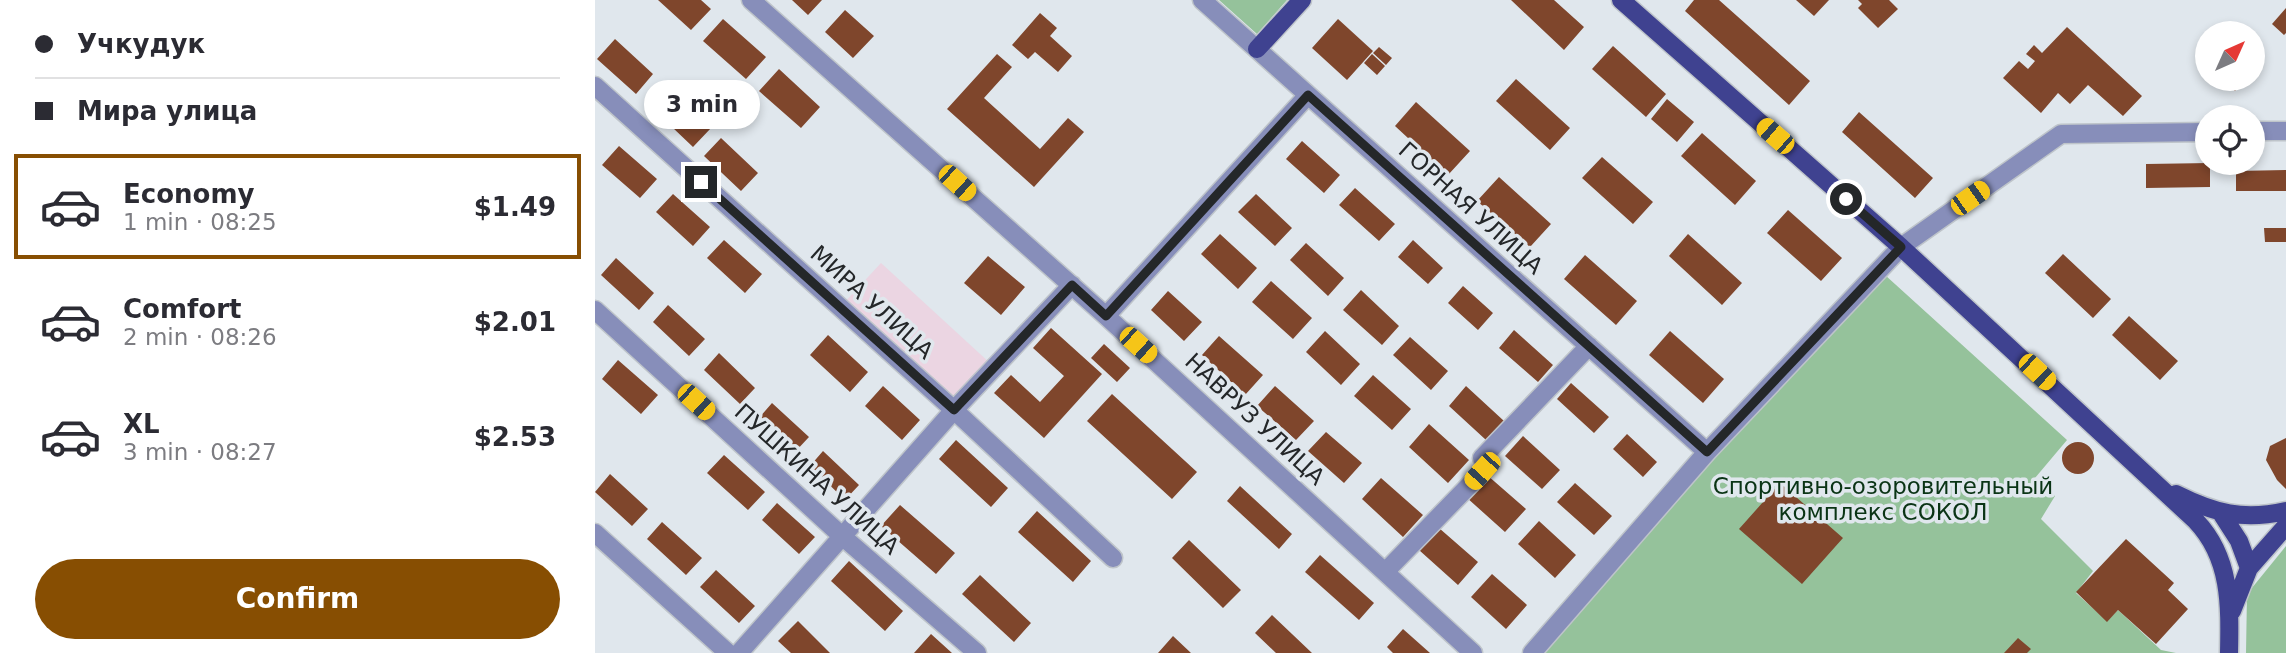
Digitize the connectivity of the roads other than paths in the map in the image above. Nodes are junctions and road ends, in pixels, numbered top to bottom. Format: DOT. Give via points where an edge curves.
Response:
graph roads {
  1 [pos="751,0"];
  2 [pos="1202,0"];
  3 [pos="1302,0"];
  4 [pos="1621,0"];
  5 [pos="1257,49"];
  6 [pos="595,86"];
  7 [pos="1308,95"];
  8 [pos="2265,131"];
  9 [pos="2286,131"];
  10 [pos="2195,132"];
  11 [pos="1901,247"];
  12 [pos="1072,285"];
  13 [pos="595,310"];
  14 [pos="1106,316"];
  15 [pos="1589,346"];
  16 [pos="954,410"];
  17 [pos="1707,452"];
  18 [pos="2157,484"];
  19 [pos="2286,511"];
  20 [pos="2221,513"];
  21 [pos="2256,517"];
  22 [pos="2286,526"];
  23 [pos="595,533"];
  24 [pos="2209,534"];
  25 [pos="843,537"];
  26 [pos="2239,541"];
  27 [pos="2268,543"];
  28 [pos="1113,558"];
  29 [pos="2249,568"];
  30 [pos="2225,570"];
  31 [pos="1385,572"];
  32 [pos="2229,623"];
  33 [pos="728,653"];
  34 [pos="739,653"];
  35 [pos="977,653"];
  36 [pos="1473,653"];
  37 [pos="1532,653"];
  38 [pos="2229,653"];
  1 -- 12 [label="street, НАВРУЗ УЛИЦА"];
  2 -- 5 [label="street, ГОРНАЯ УЛИЦА"];
  3 -- 5 [label="main road"];
  4 -- 11 [label="main road"];
  5 -- 7 [label="street, ГОРНАЯ УЛИЦА"];
  6 -- 16 [label="street, МИРА УЛИЦА"];
  7 -- 14 [label="street"];
  7 -- 15 [label="street, ГОРНАЯ УЛИЦА"];
  8 -- 9 [label="street"];
  10 -- 11 [label="street" via="2061,134"];
  11 -- 17 [label="street"];
  11 -- 18 [label="main road"];
  12 -- 14 [label="street, НАВРУЗ УЛИЦА"];
  12 -- 16 [label="street"];
  13 -- 25 [label="street, ПУШКИНА УЛИЦА"];
  14 -- 31 [label="street, НАВРУЗ УЛИЦА"];
  15 -- 17 [label="street, ГОРНАЯ УЛИЦА"];
  15 -- 31 [label="street"];
  16 -- 25 [label="street"];
  16 -- 28 [label="street, МИРА УЛИЦА"];
  17 -- 37 [label="street"];
  18 -- 20 [label="main road"];
  18 -- 24 [label="main road"];
  19 -- 21 [label="main road"];
  20 -- 21 [label="main road"];
  20 -- 26 [label="main road"];
  21 -- 26 [label="main road"];
  22 -- 27 [label="main road"];
  23 -- 33 [label="street"];
  24 -- 26 [label="main road"];
  24 -- 30 [label="main road"];
  25 -- 34 [label="street"];
  25 -- 35 [label="street, ПУШКИНА УЛИЦА"];
  26 -- 27 [label="main road"];
  26 -- 29 [label="main road"];
  26 -- 30 [label="main road"];
  27 -- 29 [label="main road"];
  29 -- 32 [label="main road"];
  30 -- 32 [label="main road"];
  31 -- 36 [label="street, НАВРУЗ УЛИЦА"];
  32 -- 38 [label="main road"];
}
